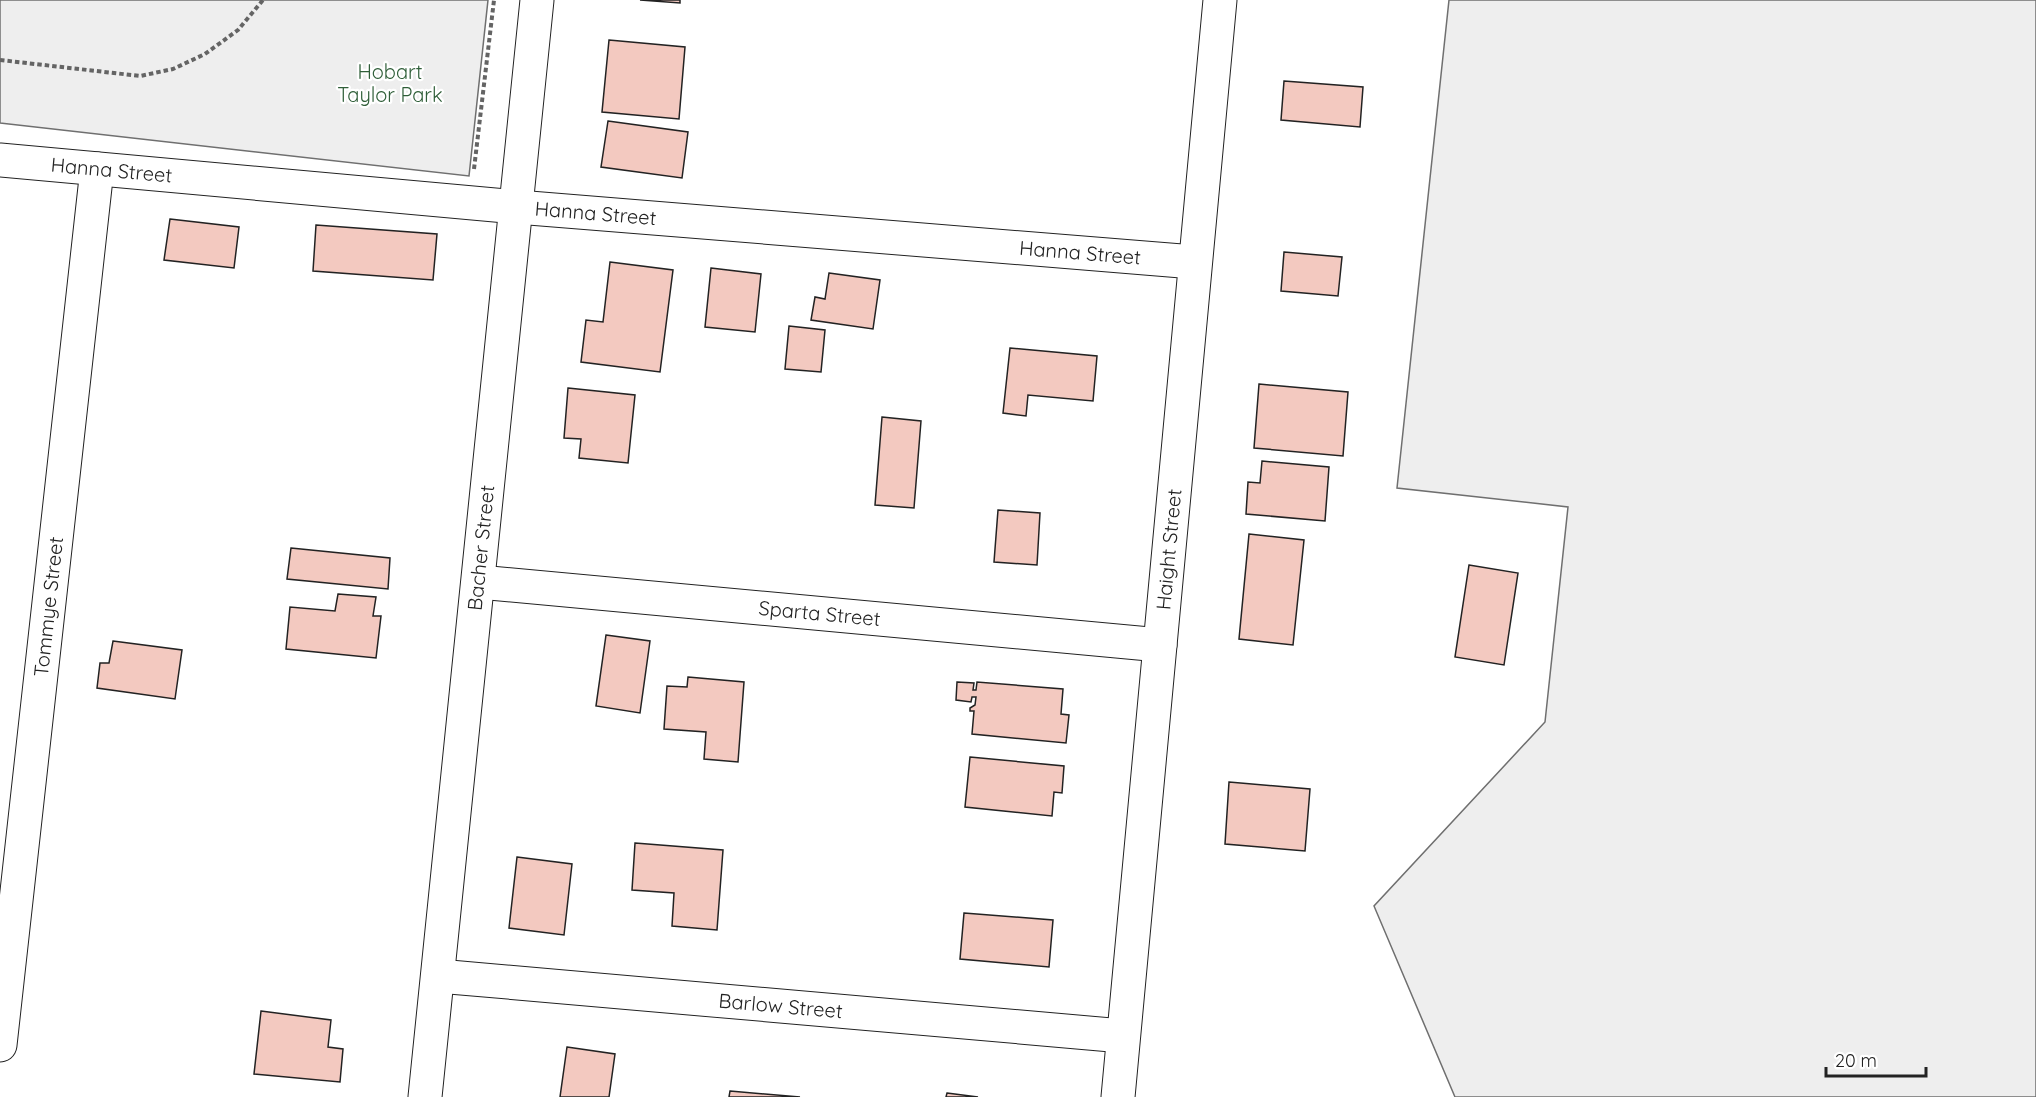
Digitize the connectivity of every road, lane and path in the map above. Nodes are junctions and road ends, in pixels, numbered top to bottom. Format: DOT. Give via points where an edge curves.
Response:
graph roads {
  1 [pos="262,0"];
  2 [pos="494,0"];
  3 [pos="537,0"];
  4 [pos="1220,0"];
  5 [pos="0,60"];
  6 [pos="0,160"];
  7 [pos="97,169"];
  8 [pos="472,180"];
  9 [pos="517,207"];
  10 [pos="1194,262"];
  11 [pos="479,582"];
  12 [pos="1160,645"];
  13 [pos="438,976"];
  14 [pos="1123,1036"];
  15 [pos="0,1045"];
  16 [pos="425,1097"];
  17 [pos="1118,1097"];
  1 -- 5 [label="path" via="238,30 205,54 173,69 140,76"];
  2 -- 8 [label="path"];
  3 -- 9 [label="street, Bacher Street"];
  4 -- 10 [label="street, Haight Street"];
  6 -- 7 [label="street, Hanna Street"];
  7 -- 9 [label="street, Hanna Street"];
  7 -- 15 [label="street, Tommye Street"];
  9 -- 10 [label="street, Hanna Street"];
  9 -- 11 [label="street, Bacher Street"];
  10 -- 12 [label="street, Haight Street"];
  11 -- 12 [label="street, Sparta Street"];
  11 -- 13 [label="street, Bacher Street"];
  12 -- 14 [label="street, Haight Street"];
  13 -- 14 [label="street, Barlow Street"];
  13 -- 16 [label="street, Bacher Street"];
  14 -- 17 [label="street, Haight Street"];
}
